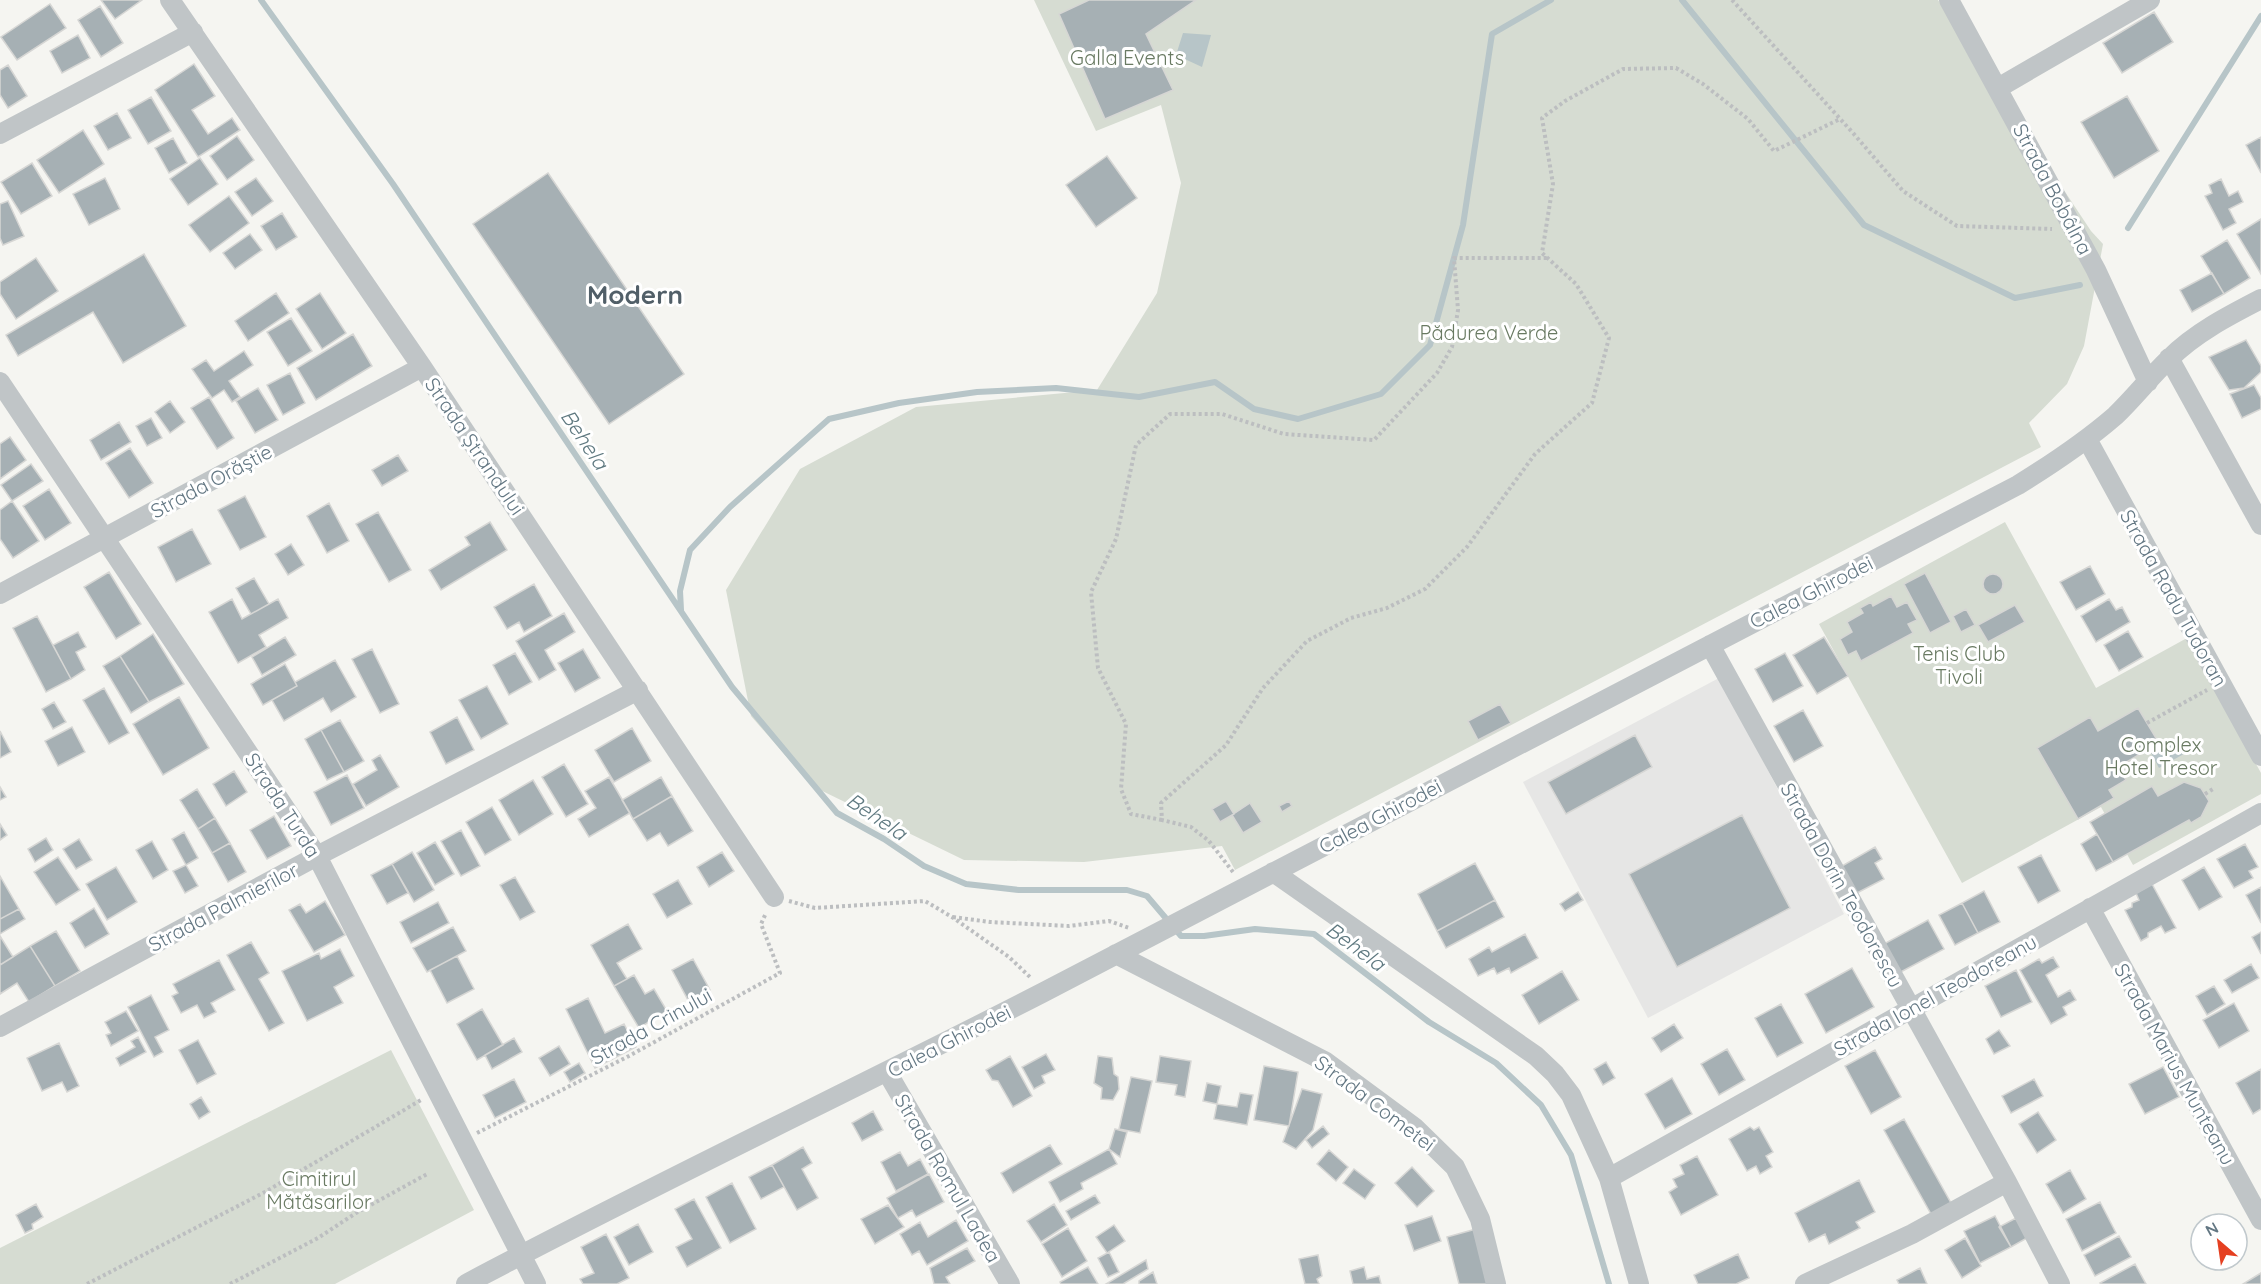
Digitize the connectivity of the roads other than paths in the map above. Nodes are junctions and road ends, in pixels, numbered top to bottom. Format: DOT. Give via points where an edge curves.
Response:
graph roads {
  1 [pos="170,0"];
  2 [pos="1949,0"];
  3 [pos="2150,0"];
  4 [pos="193,32"];
  5 [pos="1998,88"];
  6 [pos="0,134"];
  7 [pos="2261,299"];
  8 [pos="2169,358"];
  9 [pos="422,367"];
  10 [pos="2148,381"];
  11 [pos="0,382"];
  12 [pos="2087,439"];
  13 [pos="2261,525"];
  14 [pos="106,537"];
  15 [pos="0,594"];
  16 [pos="1710,645"];
  17 [pos="638,690"];
  18 [pos="2261,756"];
  19 [pos="2261,813"];
  20 [pos="317,856"];
  21 [pos="1272,872"];
  22 [pos="774,897"];
  23 [pos="2090,908"];
  24 [pos="1116,954"];
  25 [pos="1910,1009"];
  26 [pos="0,1027"];
  27 [pos="887,1072"];
  28 [pos="1609,1178"];
  29 [pos="2007,1182"];
  30 [pos="2261,1220"];
  31 [pos="521,1255"];
  32 [pos="466,1284"];
  33 [pos="536,1284"];
  34 [pos="1010,1284"];
  35 [pos="1496,1284"];
  36 [pos="1639,1284"];
  37 [pos="1805,1284"];
  38 [pos="2060,1284"];
  1 -- 4 [label="street, Strada Ștrandului"];
  2 -- 5 [label="street, Strada Bobâlna"];
  3 -- 5 [label="street"];
  4 -- 6 [label="street"];
  4 -- 9 [label="street, Strada Ștrandului"];
  5 -- 10 [label="street, Strada Bobâlna" via="2097,270"];
  7 -- 8 [label="street, Calea Ghirodei" via="2191,339"];
  8 -- 10 [label="street, Calea Ghirodei"];
  8 -- 13 [label="street"];
  9 -- 14 [label="street, Strada Orăștie"];
  9 -- 17 [label="street, Strada Ștrandului"];
  10 -- 12 [label="street, Calea Ghirodei"];
  11 -- 14 [label="street, Strada Turda"];
  12 -- 16 [label="street, Calea Ghirodei" via="2018,485"];
  12 -- 18 [label="street, Strada Radu Tudoran"];
  14 -- 15 [label="street, Strada Orăștie"];
  14 -- 20 [label="street, Strada Turda"];
  16 -- 21 [label="street, Calea Ghirodei"];
  16 -- 25 [label="street, Strada Dorin Teodorescu"];
  17 -- 20 [label="street, Strada Palmierilor"];
  17 -- 22 [label="street, Strada Ștrandului"];
  19 -- 23 [label="street, Strada Ionel Teodoreanu"];
  20 -- 26 [label="street, Strada Palmierilor"];
  20 -- 31 [label="street, Strada Turda"];
  21 -- 24 [label="street, Calea Ghirodei"];
  21 -- 28 [label="street" via="1536,1056 1571,1095"];
  23 -- 25 [label="street, Strada Ionel Teodoreanu"];
  23 -- 30 [label="street, Strada Marius Munteanu"];
  24 -- 27 [label="street, Calea Ghirodei"];
  24 -- 35 [label="street, Strada Cometei" via="1326,1062 1414,1127 1455,1167 1480,1220"];
  25 -- 28 [label="street, Strada Ionel Teodoreanu"];
  25 -- 29 [label="street, Strada Dorin Teodorescu"];
  27 -- 31 [label="street, Calea Ghirodei" via="650,1187"];
  27 -- 34 [label="street, Strada Romul Ladea"];
  28 -- 36 [label="street"];
  29 -- 37 [label="street" via="1912,1234"];
  29 -- 38 [label="street, Strada Dorin Teodorescu"];
  31 -- 32 [label="street, Calea Ghirodei"];
  31 -- 33 [label="street, Strada Turda"];
}
